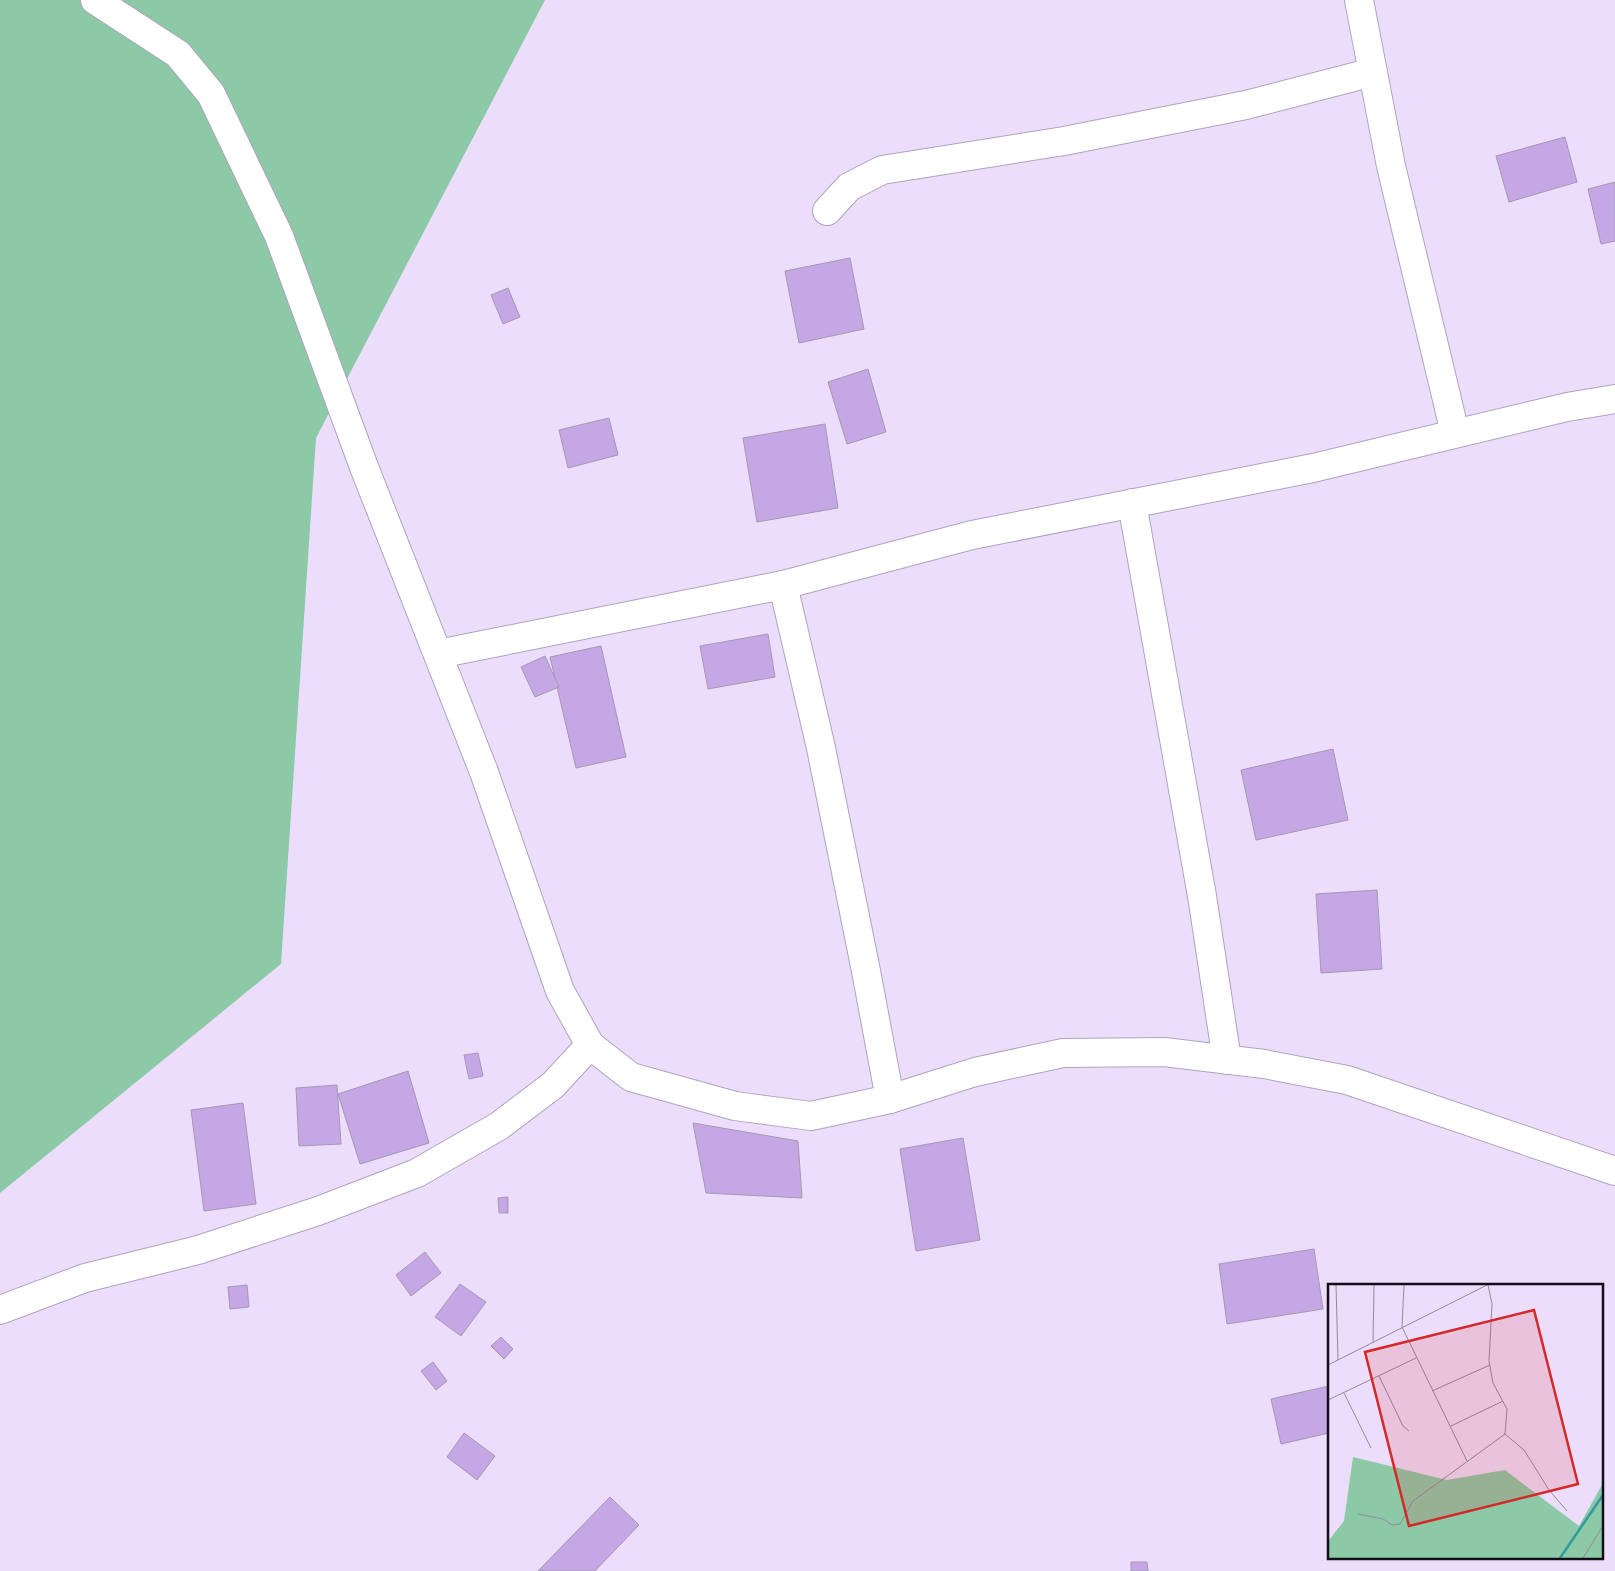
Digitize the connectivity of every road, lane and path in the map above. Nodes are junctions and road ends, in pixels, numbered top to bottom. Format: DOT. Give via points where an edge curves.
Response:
graph roads {
  1 [pos="95,0"];
  2 [pos="1359,0"];
  3 [pos="1373,72"];
  4 [pos="826,211"];
  5 [pos="1615,398"];
  6 [pos="1455,433"];
  7 [pos="1132,503"];
  8 [pos="783,585"];
  9 [pos="438,654"];
  10 [pos="590,1045"];
  11 [pos="1227,1060"];
  12 [pos="890,1099"];
  13 [pos="1615,1171"];
  14 [pos="0,1310"];
  1 -- 9 [label="street" via="178,54 211,94 280,236 364,467"];
  2 -- 3 [label="street"];
  3 -- 4 [label="street" via="1246,105 1064,141 882,170 849,187"];
  3 -- 6 [label="street" via="1391,166"];
  5 -- 6 [label="street"];
  6 -- 7 [label="street" via="1313,468"];
  7 -- 8 [label="street" via="972,535"];
  7 -- 11 [label="street" via="1202,896"];
  8 -- 9 [label="street"];
  8 -- 12 [label="street" via="823,758"];
  9 -- 10 [label="street" via="484,772 560,991"];
  10 -- 12 [label="street" via="631,1077 736,1106 811,1116"];
  10 -- 14 [label="street" via="553,1085 499,1126 417,1173 318,1211 198,1250 85,1278"];
  11 -- 12 [label="street" via="1164,1052 1064,1053 975,1072"];
  11 -- 13 [label="street" via="1348,1080"];
}
